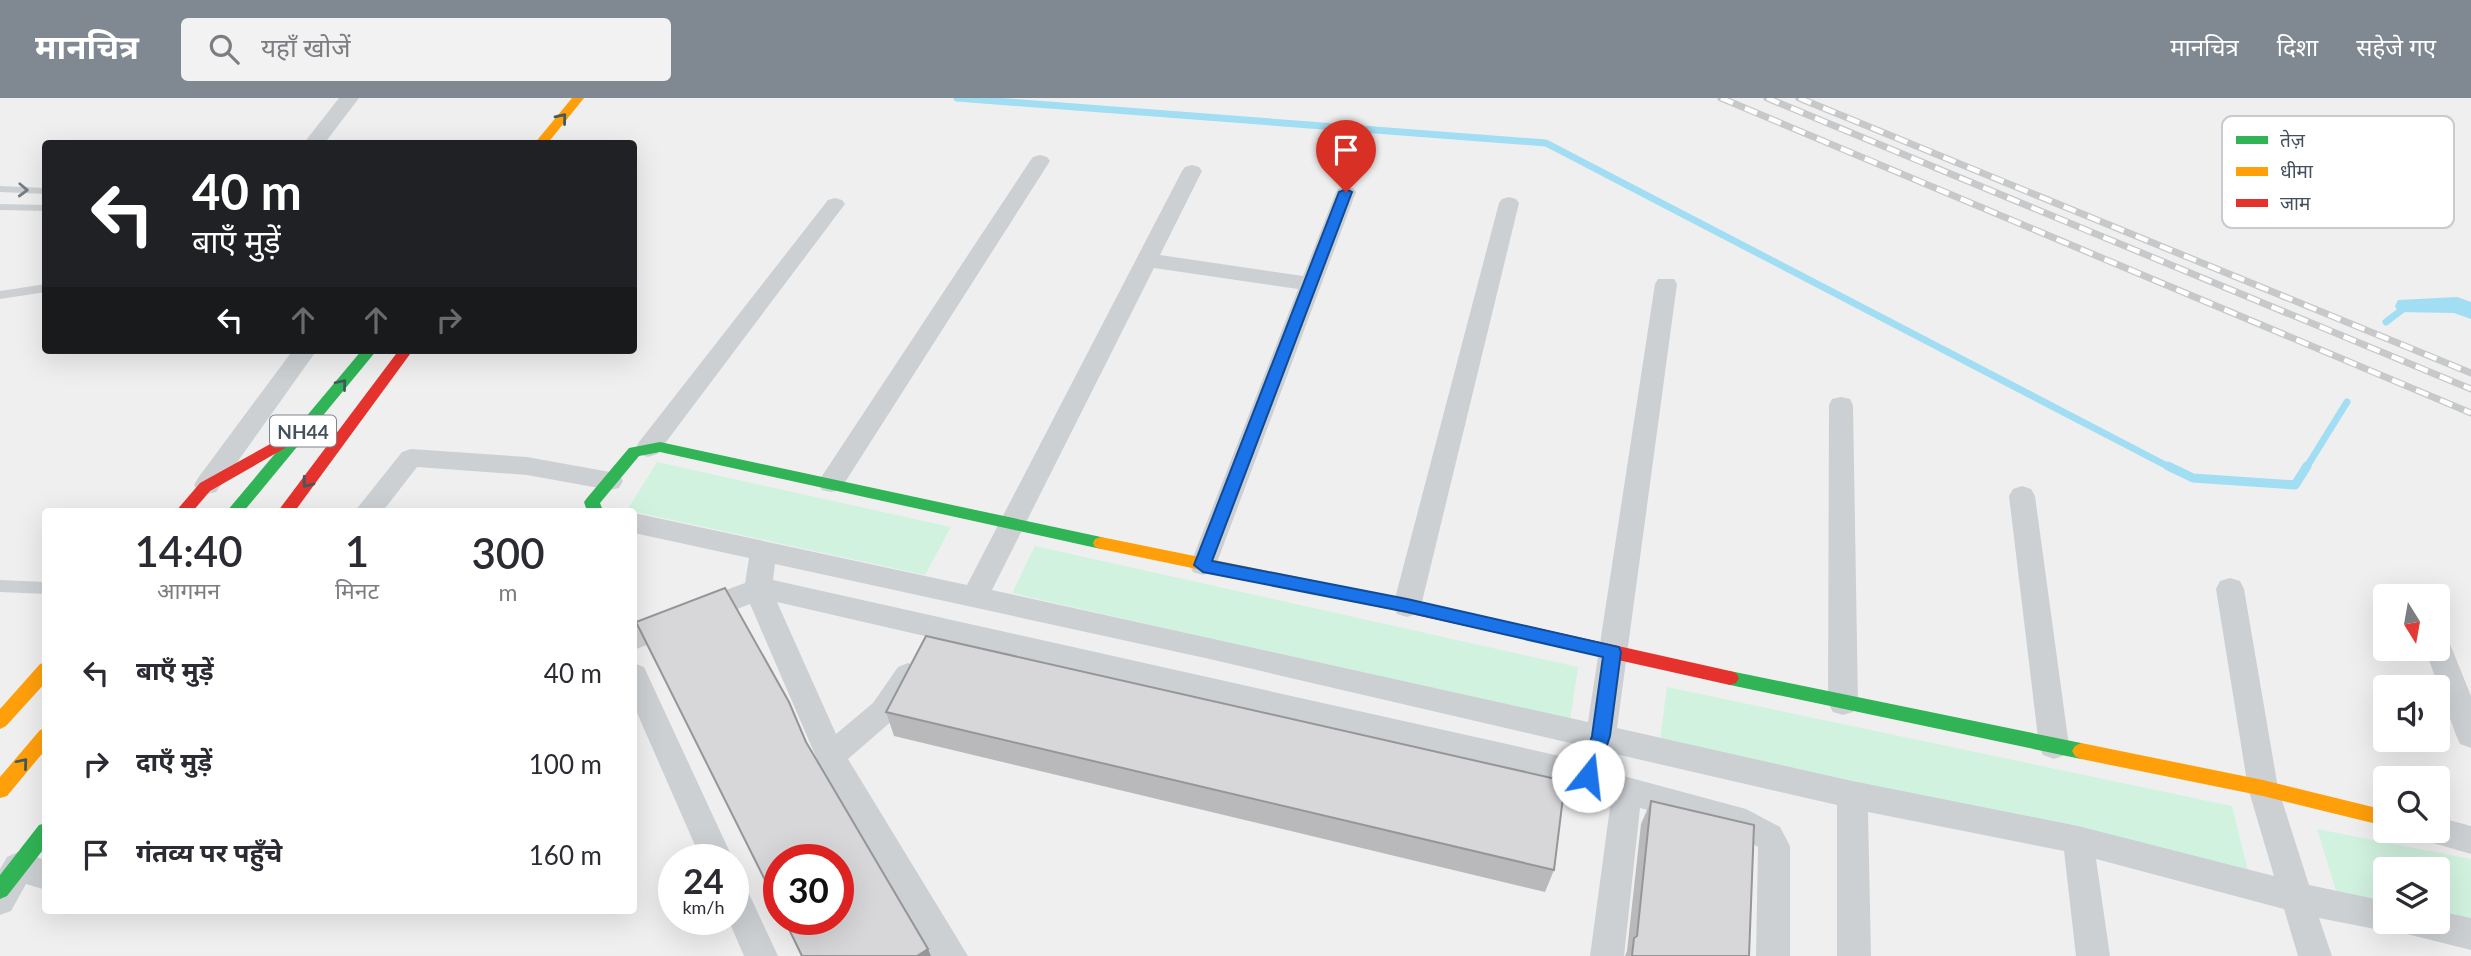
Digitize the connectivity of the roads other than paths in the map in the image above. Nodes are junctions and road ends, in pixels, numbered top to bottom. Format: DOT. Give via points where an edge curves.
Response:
graph roads {
  1 [pos="349,98"];
  2 [pos="578,98"];
  3 [pos="316,140"];
  4 [pos="543,140"];
  5 [pos="1040,161"];
  6 [pos="1192,171"];
  7 [pos="0,189"];
  8 [pos="42,191"];
  9 [pos="1346,192"];
  10 [pos="1509,203"];
  11 [pos="835,204"];
  12 [pos="0,207"];
  13 [pos="42,208"];
  14 [pos="1147,260"];
  15 [pos="1310,284"];
  16 [pos="1665,284"];
  17 [pos="42,289"];
  18 [pos="0,295"];
  19 [pos="302,354"];
  20 [pos="367,354"];
  21 [pos="403,354"];
  22 [pos="1841,405"];
  23 [pos="302,432"];
  24 [pos="648,448"];
  25 [pos="610,481"];
  26 [pos="831,483"];
  27 [pos="205,487"];
  28 [pos="2022,496"];
  29 [pos="187,508"];
  30 [pos="238,508"];
  31 [pos="288,508"];
  32 [pos="370,508"];
  33 [pos="594,508"];
  34 [pos="637,524"];
  35 [pos="1012,525"];
  36 [pos="764,551"];
  37 [pos="1203,565"];
  38 [pos="0,586"];
  39 [pos="42,588"];
  40 [pos="2230,589"];
  41 [pos="758,590"];
  42 [pos="974,598"];
  43 [pos="1407,606"];
  44 [pos="934,628"];
  45 [pos="637,637"];
  46 [pos="1613,652"];
  47 [pos="2444,662"];
  48 [pos="42,674"];
  49 [pos="637,682"];
  50 [pos="1843,703"];
  51 [pos="0,721"];
  52 [pos="1601,736"];
  53 [pos="2471,736"];
  54 [pos="42,740"];
  55 [pos="2054,746"];
  56 [pos="830,755"];
  57 [pos="1588,776"];
  58 [pos="2263,788"];
  59 [pos="0,790"];
  60 [pos="1627,791"];
  61 [pos="1852,795"];
  62 [pos="2373,815"];
  63 [pos="2450,834"];
  64 [pos="42,838"];
  65 [pos="2078,840"];
  66 [pos="2471,840"];
  67 [pos="710,844"];
  68 [pos="21,877"];
  69 [pos="2299,898"];
  70 [pos="0,900"];
  71 [pos="2373,913"];
  72 [pos="749,929"];
  73 [pos="2450,930"];
  74 [pos="2471,934"];
  75 [pos="761,956"];
  76 [pos="951,956"];
  77 [pos="1607,956"];
  78 [pos="1773,956"];
  79 [pos="1854,956"];
  80 [pos="2093,956"];
  81 [pos="2315,956"];
  1 -- 3 [label="street"];
  4 -- 2 [label="main road, one-way"];
  5 -- 26 [label="street"];
  6 -- 14 [label="street"];
  7 -- 8 [label="lane, one-way"];
  9 -- 15 [label="street"];
  10 -- 43 [label="street"];
  11 -- 24 [label="street"];
  12 -- 13 [label="lane"];
  14 -- 15 [label="street"];
  14 -- 35 [label="street"];
  15 -- 37 [label="street"];
  16 -- 46 [label="street"];
  17 -- 18 [label="lane"];
  19 -- 27 [label="street"];
  23 -- 20 [label="main road, NH44, one-way"];
  21 -- 31 [label="main road, NH44, one-way"];
  22 -- 50 [label="street"];
  23 -- 27 [label="main road"];
  23 -- 30 [label="main road, NH44"];
  24 -- 25 [label="main road" via="634,452"];
  24 -- 26 [label="main road"];
  25 -- 32 [label="street" via="527,466 411,458"];
  25 -- 33 [label="main road" via="592,502"];
  26 -- 35 [label="main road"];
  27 -- 29 [label="main road"];
  28 -- 55 [label="street"];
  34 -- 36 [label="street"];
  35 -- 37 [label="main road"];
  35 -- 42 [label="street"];
  36 -- 41 [label="street"];
  36 -- 42 [label="street"];
  37 -- 43 [label="main road"];
  38 -- 39 [label="lane"];
  40 -- 58 [label="street"];
  41 -- 44 [label="street"];
  41 -- 45 [label="street"];
  41 -- 56 [label="street"];
  42 -- 52 [label="street"];
  43 -- 46 [label="main road"];
  44 -- 56 [label="street" via="884,713"];
  44 -- 57 [label="street"];
  46 -- 50 [label="main road"];
  46 -- 52 [label="street"];
  47 -- 53 [label="street"];
  48 -- 51 [label="main road"];
  49 -- 67 [label="street"];
  50 -- 55 [label="main road"];
  52 -- 57 [label="street"];
  52 -- 61 [label="street"];
  59 -- 54 [label="main road, one-way"];
  55 -- 58 [label="main road"];
  56 -- 76 [label="street"];
  57 -- 60 [label="street"];
  58 -- 62 [label="main road"];
  58 -- 69 [label="street"];
  60 -- 77 [label="street"];
  60 -- 78 [label="street" via="1745,824 1769,837 1774,846"];
  61 -- 65 [label="street"];
  61 -- 79 [label="street"];
  63 -- 66 [label="street"];
  64 -- 68 [label="main road"];
  65 -- 69 [label="street"];
  65 -- 80 [label="street"];
  68 -- 70 [label="street"];
  69 -- 71 [label="street"];
  69 -- 81 [label="street"];
  72 -- 75 [label="street"];
  73 -- 74 [label="street"];
}
